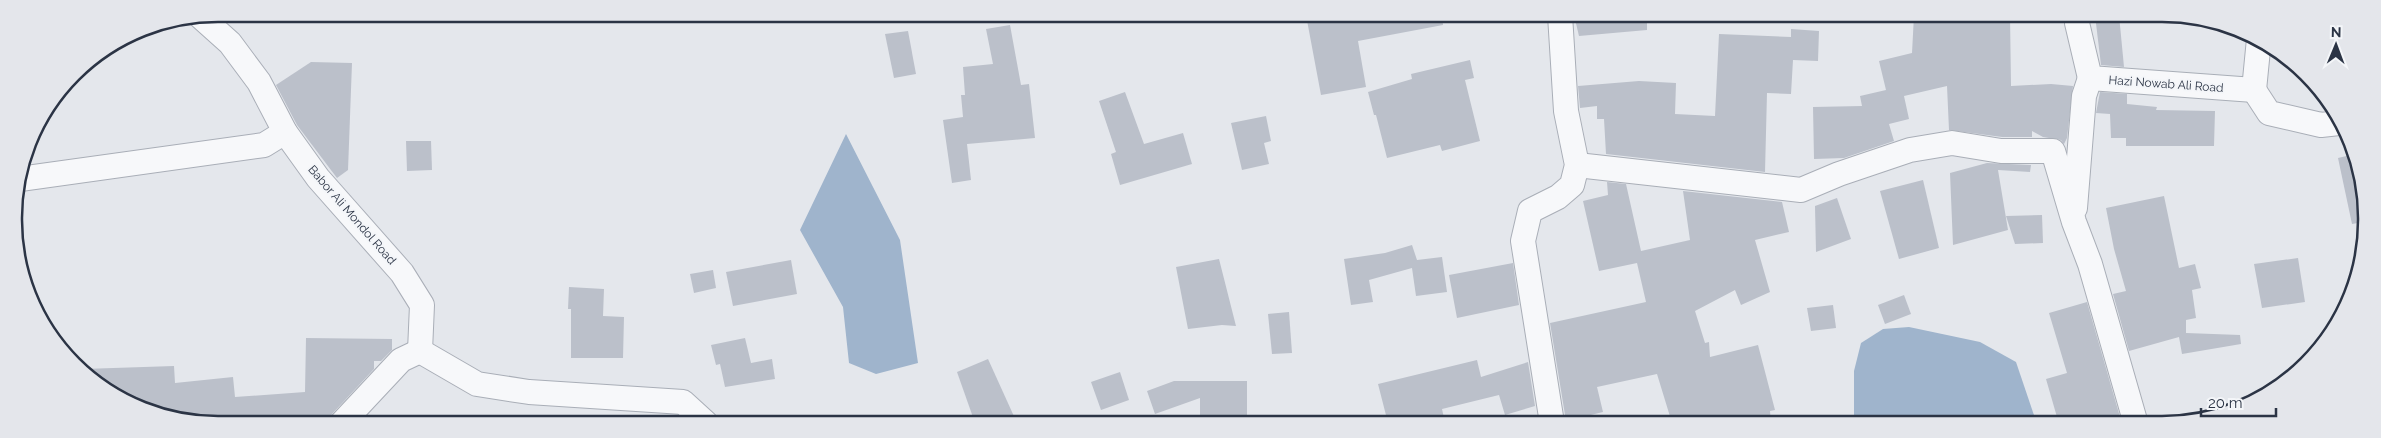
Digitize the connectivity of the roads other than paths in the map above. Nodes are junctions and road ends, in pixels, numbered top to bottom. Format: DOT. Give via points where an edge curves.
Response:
graph roads {
  1 [pos="1560,22"];
  2 [pos="2077,22"];
  3 [pos="208,23"];
  4 [pos="2258,48"];
  5 [pos="2090,78"];
  6 [pos="2254,90"];
  7 [pos="2333,124"];
  8 [pos="285,132"];
  9 [pos="1577,165"];
  10 [pos="27,178"];
  11 [pos="2074,222"];
  12 [pos="420,351"];
  13 [pos="349,416"];
  14 [pos="698,416"];
  15 [pos="1551,416"];
  16 [pos="2134,416"];
  1 -- 9 [label="street" via="1566,110"];
  2 -- 5 [label="street, Hazi Nowab Ali Road"];
  3 -- 8 [label="street, Babor Ali Mondol Road" via="230,43 259,82"];
  4 -- 6 [label="street"];
  5 -- 6 [label="street, Hazi Nowab Ali Road"];
  5 -- 11 [label="street" via="2084,96"];
  6 -- 7 [label="street" via="2269,113 2321,125"];
  8 -- 10 [label="street" via="264,144"];
  8 -- 12 [label="street, Babor Ali Mondol Road" via="318,178 402,273 422,305"];
  9 -- 11 [label="street" via="1801,190 1910,150 1952,142 2001,151 2053,150"];
  9 -- 15 [label="street" via="1572,185 1558,197 1530,211 1523,241"];
  11 -- 16 [label="street" via="2090,264"];
  12 -- 13 [label="street" via="401,360"];
  12 -- 14 [label="street" via="477,384 529,392 683,402"];
}
